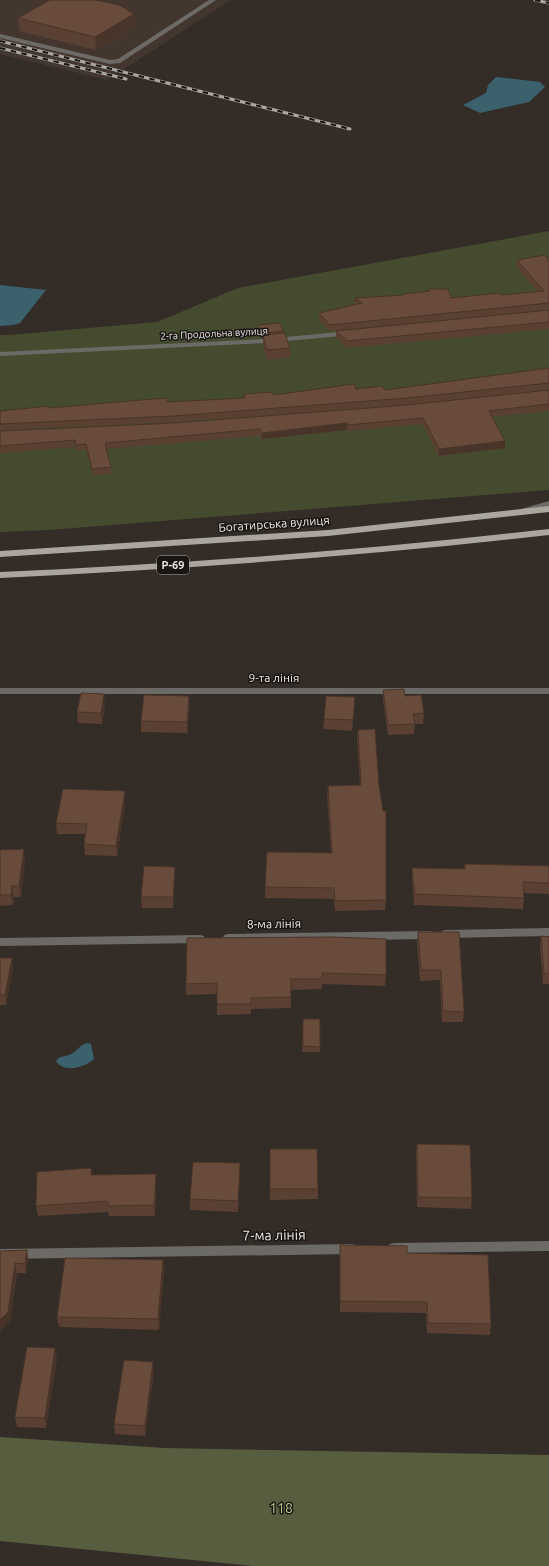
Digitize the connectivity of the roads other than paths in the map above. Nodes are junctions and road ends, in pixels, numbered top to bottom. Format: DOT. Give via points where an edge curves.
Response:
graph roads {
  1 [pos="213,0"];
  2 [pos="0,36"];
  3 [pos="357,332"];
  4 [pos="0,354"];
  5 [pos="549,504"];
  6 [pos="549,509"];
  7 [pos="519,513"];
  8 [pos="549,532"];
  9 [pos="0,554"];
  10 [pos="0,575"];
  11 [pos="0,691"];
  12 [pos="549,691"];
  13 [pos="549,932"];
  14 [pos="0,942"];
  15 [pos="549,1246"];
  16 [pos="382,1248"];
  17 [pos="366,1249"];
  18 [pos="0,1254"];
  1 -- 2 [label="street" via="115,62 99,61"];
  3 -- 4 [label="street, 2-га Продольна вулиця" via="265,341"];
  5 -- 7 [label="street"];
  6 -- 7 [label="main road, Богатирська вулиця / Р-69"];
  7 -- 9 [label="main road, Богатирська вулиця / Р-69" via="328,533"];
  8 -- 10 [label="main road, Р-69" via="345,553 95,571"];
  11 -- 12 [label="street, 9-та лінія"];
  13 -- 14 [label="street, 8-ма лінія"];
  15 -- 16 [label="street"];
  17 -- 18 [label="street, 7-ма лінія"];
}
